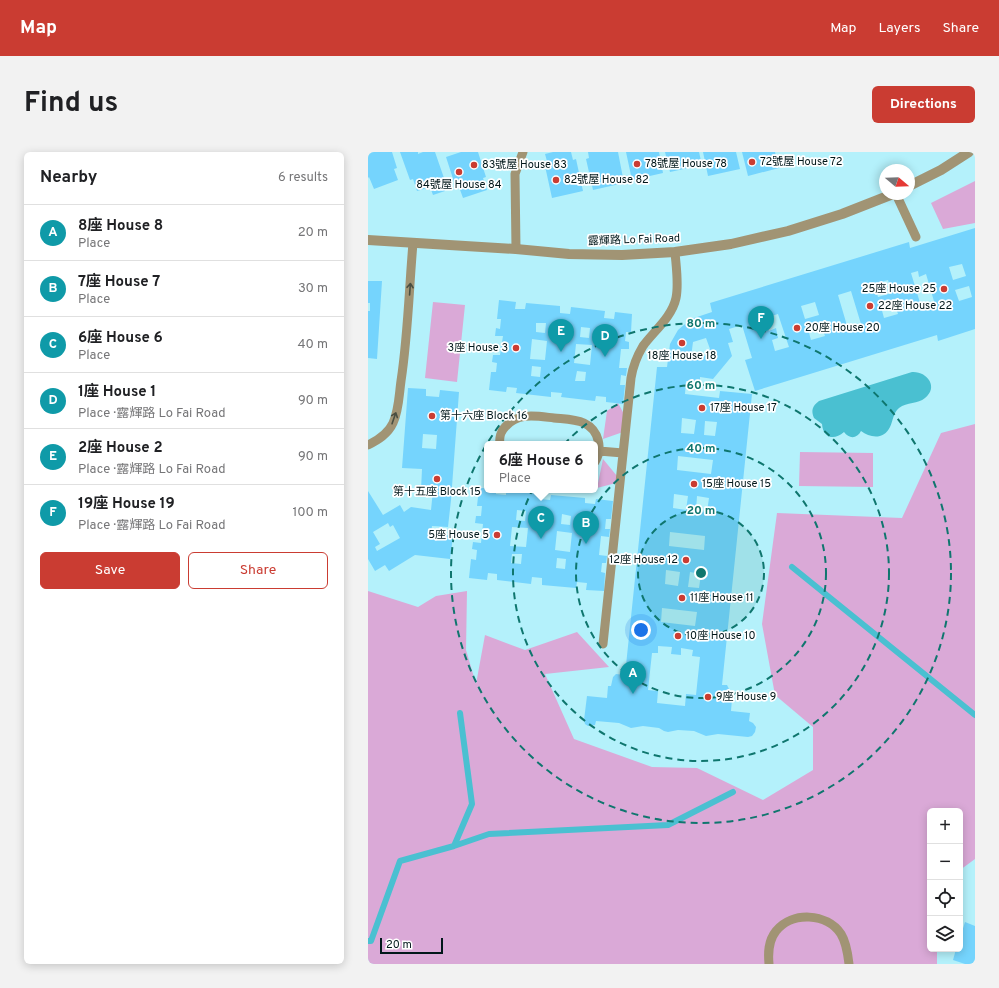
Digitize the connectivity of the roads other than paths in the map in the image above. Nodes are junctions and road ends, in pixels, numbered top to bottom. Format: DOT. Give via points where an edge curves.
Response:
graph roads {
  1 [pos="523,152"];
  2 [pos="969,152"];
  3 [pos="915,183"];
  4 [pos="879,199"];
  5 [pos="899,200"];
  6 [pos="916,237"];
  7 [pos="368,240"];
  8 [pos="413,243"];
  9 [pos="516,250"];
  10 [pos="675,252"];
  11 [pos="501,441"];
  12 [pos="368,444"];
  13 [pos="599,451"];
  14 [pos="623,453"];
  15 [pos="603,644"];
  16 [pos="769,964"];
  17 [pos="850,964"];
  1 -- 9 [label="lane" via="515,174"];
  2 -- 3 [label="street"];
  4 -- 10 [label="street, 露輝路 Lo Fai Road" via="788,231 731,244"];
  5 -- 6 [label="lane"];
  7 -- 8 [label="street, 露輝路 Lo Fai Road"];
  8 -- 9 [label="street, 露輝路 Lo Fai Road"];
  12 -- 8 [label="lane, one-way" via="386,434 397,412 405,351"];
  9 -- 10 [label="street, 露輝路 Lo Fai Road" via="622,255"];
  10 -- 14 [label="lane" via="676,299 633,366"];
  11 -- 13 [label="lane" via="503,430 519,417 575,420 585,423 593,430 598,440"];
  13 -- 14 [label="lane"];
  14 -- 15 [label="lane"];
  16 -- 17 [label="lane" via="768,948 776,931 791,920 809,916 827,921 841,934"];
}
